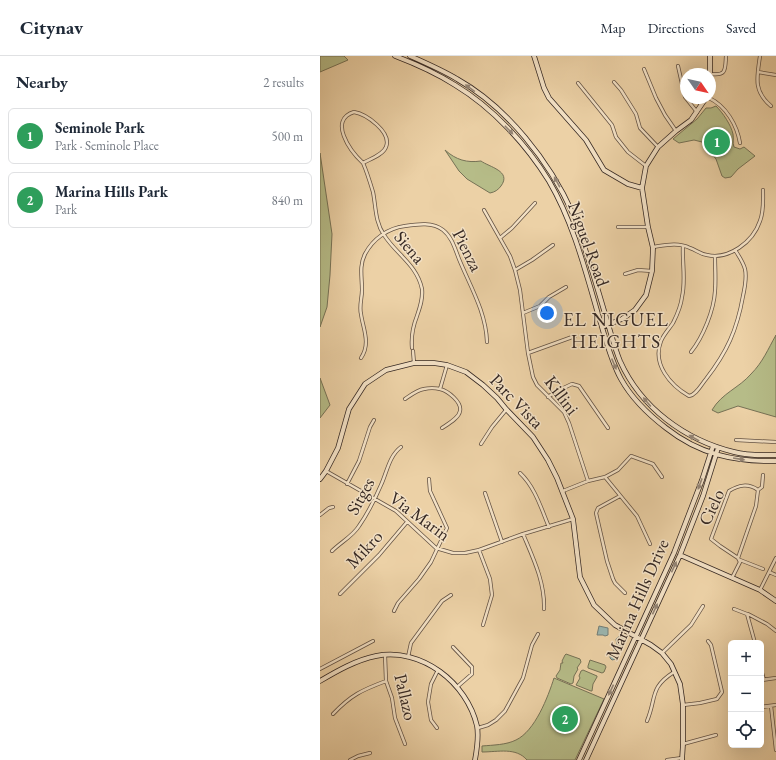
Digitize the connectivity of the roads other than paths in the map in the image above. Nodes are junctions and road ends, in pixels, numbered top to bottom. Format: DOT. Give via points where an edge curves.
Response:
graph roads {
  1 [pos="395,56"];
  2 [pos="410,56"];
  3 [pos="534,56"];
  4 [pos="710,56"];
  5 [pos="726,56"];
  6 [pos="760,56"];
  7 [pos="678,66"];
  8 [pos="711,68"];
  9 [pos="644,69"];
  10 [pos="758,72"];
  11 [pos="716,75"];
  12 [pos="776,75"];
  13 [pos="614,82"];
  14 [pos="578,83"];
  15 [pos="716,102"];
  16 [pos="703,104"];
  17 [pos="771,106"];
  18 [pos="697,112"];
  19 [pos="676,131"];
  20 [pos="740,143"];
  21 [pos="658,146"];
  22 [pos="363,163"];
  23 [pos="646,166"];
  24 [pos="642,188"];
  25 [pos="763,190"];
  26 [pos="535,203"];
  27 [pos="484,210"];
  28 [pos="618,227"];
  29 [pos="648,227"];
  30 [pos="383,234"];
  31 [pos="500,238"];
  32 [pos="552,244"];
  33 [pos="683,246"];
  34 [pos="653,248"];
  35 [pos="735,250"];
  36 [pos="715,256"];
  37 [pos="515,270"];
  38 [pos="652,270"];
  39 [pos="625,274"];
  40 [pos="566,287"];
  41 [pos="523,314"];
  42 [pos="608,324"];
  43 [pos="602,327"];
  44 [pos="576,336"];
  45 [pos="487,342"];
  46 [pos="691,352"];
  47 [pos="528,353"];
  48 [pos="361,358"];
  49 [pos="414,363"];
  50 [pos="447,365"];
  51 [pos="440,389"];
  52 [pos="548,397"];
  53 [pos="405,399"];
  54 [pos="506,409"];
  55 [pos="374,420"];
  56 [pos="442,428"];
  57 [pos="608,428"];
  58 [pos="736,440"];
  59 [pos="776,442"];
  60 [pos="481,444"];
  61 [pos="713,446"];
  62 [pos="401,447"];
  63 [pos="718,448"];
  64 [pos="710,453"];
  65 [pos="717,454"];
  66 [pos="776,455"];
  67 [pos="776,461"];
  68 [pos="326,471"];
  69 [pos="520,473"];
  70 [pos="763,475"];
  71 [pos="605,477"];
  72 [pos="662,477"];
  73 [pos="320,479"];
  74 [pos="429,479"];
  75 [pos="588,481"];
  76 [pos="347,484"];
  77 [pos="758,490"];
  78 [pos="563,492"];
  79 [pos="485,493"];
  80 [pos="620,496"];
  81 [pos="374,500"];
  82 [pos="333,507"];
  83 [pos="320,515"];
  84 [pos="573,519"];
  85 [pos="407,522"];
  86 [pos="549,527"];
  87 [pos="523,534"];
  88 [pos="502,542"];
  89 [pos="650,544"];
  90 [pos="436,548"];
  91 [pos="479,550"];
  92 [pos="332,551"];
  93 [pos="674,553"];
  94 [pos="680,555"];
  95 [pos="776,558"];
  96 [pos="739,559"];
  97 [pos="763,569"];
  98 [pos="769,572"];
  99 [pos="776,575"];
  100 [pos="732,578"];
  101 [pos="760,590"];
  102 [pos="625,593"];
  103 [pos="340,594"];
  104 [pos="451,595"];
  105 [pos="776,601"];
  106 [pos="703,606"];
  107 [pos="544,609"];
  108 [pos="734,609"];
  109 [pos="394,610"];
  110 [pos="748,614"];
  111 [pos="483,625"];
  112 [pos="776,631"];
  113 [pos="538,634"];
  114 [pos="636,635"];
  115 [pos="641,638"];
  116 [pos="753,640"];
  117 [pos="373,641"];
  118 [pos="708,641"];
  119 [pos="453,647"];
  120 [pos="662,653"];
  121 [pos="385,655"];
  122 [pos="408,658"];
  123 [pos="320,669"];
  124 [pos="439,670"];
  125 [pos="674,672"];
  126 [pos="776,678"];
  127 [pos="764,680"];
  128 [pos="320,681"];
  129 [pos="386,681"];
  130 [pos="456,687"];
  131 [pos="776,705"];
  132 [pos="683,706"];
  133 [pos="771,706"];
  134 [pos="764,707"];
  135 [pos="333,714"];
  136 [pos="648,721"];
  137 [pos="437,728"];
  138 [pos="477,728"];
  139 [pos="716,735"];
  140 [pos="405,744"];
  141 [pos="683,744"];
  142 [pos="776,750"];
  143 [pos="370,753"];
  144 [pos="682,759"];
  145 [pos="350,760"];
  146 [pos="475,760"];
  147 [pos="580,760"];
  148 [pos="586,760"];
  149 [pos="666,760"];
  1 -- 43 [label="street, Niguel Road, one-way" via="428,70 466,92 502,122 532,156 568,218"];
  42 -- 2 [label="street, Niguel Road, one-way" via="574,215 555,178 537,152 508,119 481,96 458,79"];
  3 -- 24 [label="street" via="549,98 586,140 604,170 628,184"];
  4 -- 8 [label="street"];
  5 -- 11 [label="street" via="723,73"];
  6 -- 10 [label="street"];
  7 -- 18 [label="street" via="685,97"];
  9 -- 19 [label="street" via="656,98"];
  10 -- 12 [label="street"];
  10 -- 17 [label="street" via="757,89 762,99"];
  13 -- 21 [label="street" via="636,114 640,128"];
  14 -- 23 [label="street" via="612,125 616,137 628,152"];
  15 -- 20 [label="street" via="726,112"];
  16 -- 18 [label="street"];
  18 -- 19 [label="street"];
  19 -- 21 [label="street"];
  21 -- 23 [label="street"];
  22 -- 22 [label="street, Siena" via="381,153 387,142 381,129 371,119 362,113 354,112 345,117 342,128 350,146"];
  22 -- 30 [label="street, Siena"];
  23 -- 24 [label="street"];
  24 -- 29 [label="street"];
  25 -- 35 [label="street" via="763,211 757,229"];
  26 -- 31 [label="street"];
  27 -- 31 [label="street, Killini"];
  28 -- 29 [label="street"];
  29 -- 34 [label="street"];
  30 -- 45 [label="street, Pienza" via="400,226 431,224 448,234 477,297"];
  30 -- 48 [label="street, Pienza" via="372,244 360,268 360,306 366,332 364,353"];
  30 -- 49 [label="street, Siena" via="415,270 422,291 421,305 411,340"];
  31 -- 37 [label="street, Killini"];
  32 -- 37 [label="street"];
  33 -- 34 [label="street"];
  33 -- 35 [label="street" via="682,298 679,310 661,341 659,356 667,378 689,396 695,393 718,363 730,343 738,321 746,276 742,261"];
  33 -- 36 [label="street"];
  34 -- 38 [label="street"];
  35 -- 36 [label="street" via="726,255"];
  36 -- 46 [label="street" via="712,309 698,343"];
  37 -- 41 [label="street, Killini"];
  38 -- 39 [label="street" via="638,270"];
  38 -- 42 [label="street" via="646,295 635,310 622,319"];
  40 -- 41 [label="street" via="540,306"];
  41 -- 47 [label="street, Killini"];
  42 -- 43 [label="street"];
  61 -- 42 [label="street, Niguel Road, one-way" via="676,428 648,405 628,378 615,349"];
  43 -- 64 [label="street, Niguel Road, one-way" via="622,381 643,408 676,436"];
  44 -- 47 [label="street"];
  47 -- 52 [label="street, Killini" via="532,377"];
  49 -- 50 [label="street, Parc Vista"];
  49 -- 68 [label="street, Parc Vista" via="386,370 365,384 348,409 338,448"];
  50 -- 51 [label="street"];
  50 -- 54 [label="street, Parc Vista" via="466,372 498,398"];
  51 -- 53 [label="street" via="424,389"];
  51 -- 56 [label="street" via="457,400 460,410 454,419"];
  52 -- 57 [label="street" via="572,384 579,386"];
  52 -- 75 [label="street, Killini" via="564,412"];
  54 -- 60 [label="street"];
  54 -- 78 [label="street, Parc Vista" via="533,437 548,460"];
  55 -- 76 [label="street" via="359,461"];
  58 -- 59 [label="street"];
  61 -- 63 [label="street, Niguel Road"];
  61 -- 64 [label="street, Marina Hills Drive"];
  62 -- 81 [label="street, Sitges" via="396,450"];
  63 -- 65 [label="street, Marina Hills Drive"];
  63 -- 66 [label="street, Niguel Road" via="747,454"];
  64 -- 65 [label="street, Niguel Road"];
  64 -- 93 [label="street, Marina Hills Drive, one-way"];
  65 -- 67 [label="street, Niguel Road, one-way" via="749,461"];
  65 -- 94 [label="street, Marina Hills Drive"];
  68 -- 73 [label="street, Parc Vista"];
  68 -- 76 [label="street, Via Marin"];
  69 -- 86 [label="street" via="528,481"];
  70 -- 77 [label="street" via="762,486"];
  71 -- 72 [label="street" via="618,470 631,456 653,464"];
  71 -- 75 [label="street"];
  71 -- 80 [label="street"];
  74 -- 90 [label="street" via="430,491 447,528"];
  75 -- 78 [label="street"];
  76 -- 81 [label="street, Via Marin"];
  77 -- 96 [label="street" via="756,506"];
  77 -- 96 [label="street, Cielo" via="742,485 729,491 711,539"];
  78 -- 84 [label="street, Parc Vista"];
  79 -- 88 [label="street"];
  80 -- 89 [label="street" via="637,516"];
  80 -- 102 [label="street" via="598,508 596,513 613,579"];
  81 -- 85 [label="street, Via Marin" via="396,511"];
  81 -- 92 [label="street, Sitges" via="359,527"];
  82 -- 83 [label="street"];
  84 -- 86 [label="street, Via Marin"];
  84 -- 114 [label="street, Parc Vista" via="580,577 594,605 615,625"];
  85 -- 90 [label="street, Via Marin"];
  85 -- 103 [label="street, Mikro"];
  86 -- 87 [label="street, Via Marin"];
  87 -- 88 [label="street, Via Marin"];
  87 -- 107 [label="street" via="541,580"];
  88 -- 91 [label="street, Via Marin"];
  90 -- 91 [label="street, Via Marin" via="453,553"];
  90 -- 109 [label="street" via="431,562"];
  91 -- 111 [label="street" via="490,579 492,595"];
  93 -- 94 [label="street"];
  93 -- 114 [label="street, Marina Hills Drive"];
  94 -- 100 [label="street"];
  115 -- 94 [label="street, Marina Hills Drive, one-way"];
  95 -- 98 [label="street"];
  96 -- 97 [label="street"];
  96 -- 100 [label="street"];
  98 -- 99 [label="street"];
  98 -- 101 [label="street"];
  100 -- 101 [label="street"];
  101 -- 105 [label="street"];
  104 -- 122 [label="street" via="442,601 411,643"];
  106 -- 120 [label="street" via="691,625"];
  108 -- 110 [label="street"];
  110 -- 112 [label="street"];
  110 -- 116 [label="street"];
  113 -- 138 [label="street" via="532,645 523,678 505,711 488,725"];
  114 -- 115 [label="street, Parc Vista"];
  114 -- 147 [label="street, Marina Hills Drive, one-way"];
  115 -- 120 [label="street, Parc Vista"];
  115 -- 148 [label="street, Marina Hills Drive"];
  117 -- 123 [label="street"];
  118 -- 132 [label="street" via="722,692 717,699"];
  119 -- 130 [label="street" via="472,666 472,674"];
  120 -- 125 [label="street"];
  121 -- 122 [label="street"];
  121 -- 128 [label="street" via="361,660"];
  121 -- 129 [label="street, Pallazo"];
  122 -- 124 [label="street" via="424,662"];
  124 -- 130 [label="street"];
  124 -- 137 [label="street" via="430,684 428,702 431,720"];
  125 -- 132 [label="street" via="680,684"];
  125 -- 136 [label="street" via="658,686"];
  126 -- 127 [label="street"];
  129 -- 135 [label="street" via="365,688"];
  129 -- 140 [label="street, Pallazo" via="395,718"];
  130 -- 138 [label="street" via="465,697"];
  131 -- 133 [label="street"];
  132 -- 141 [label="street"];
  133 -- 134 [label="street"];
  133 -- 142 [label="street"];
  138 -- 146 [label="street" via="478,746"];
  139 -- 141 [label="street"];
  141 -- 144 [label="street"];
  143 -- 145 [label="street"];
  144 -- 149 [label="street"];
}
